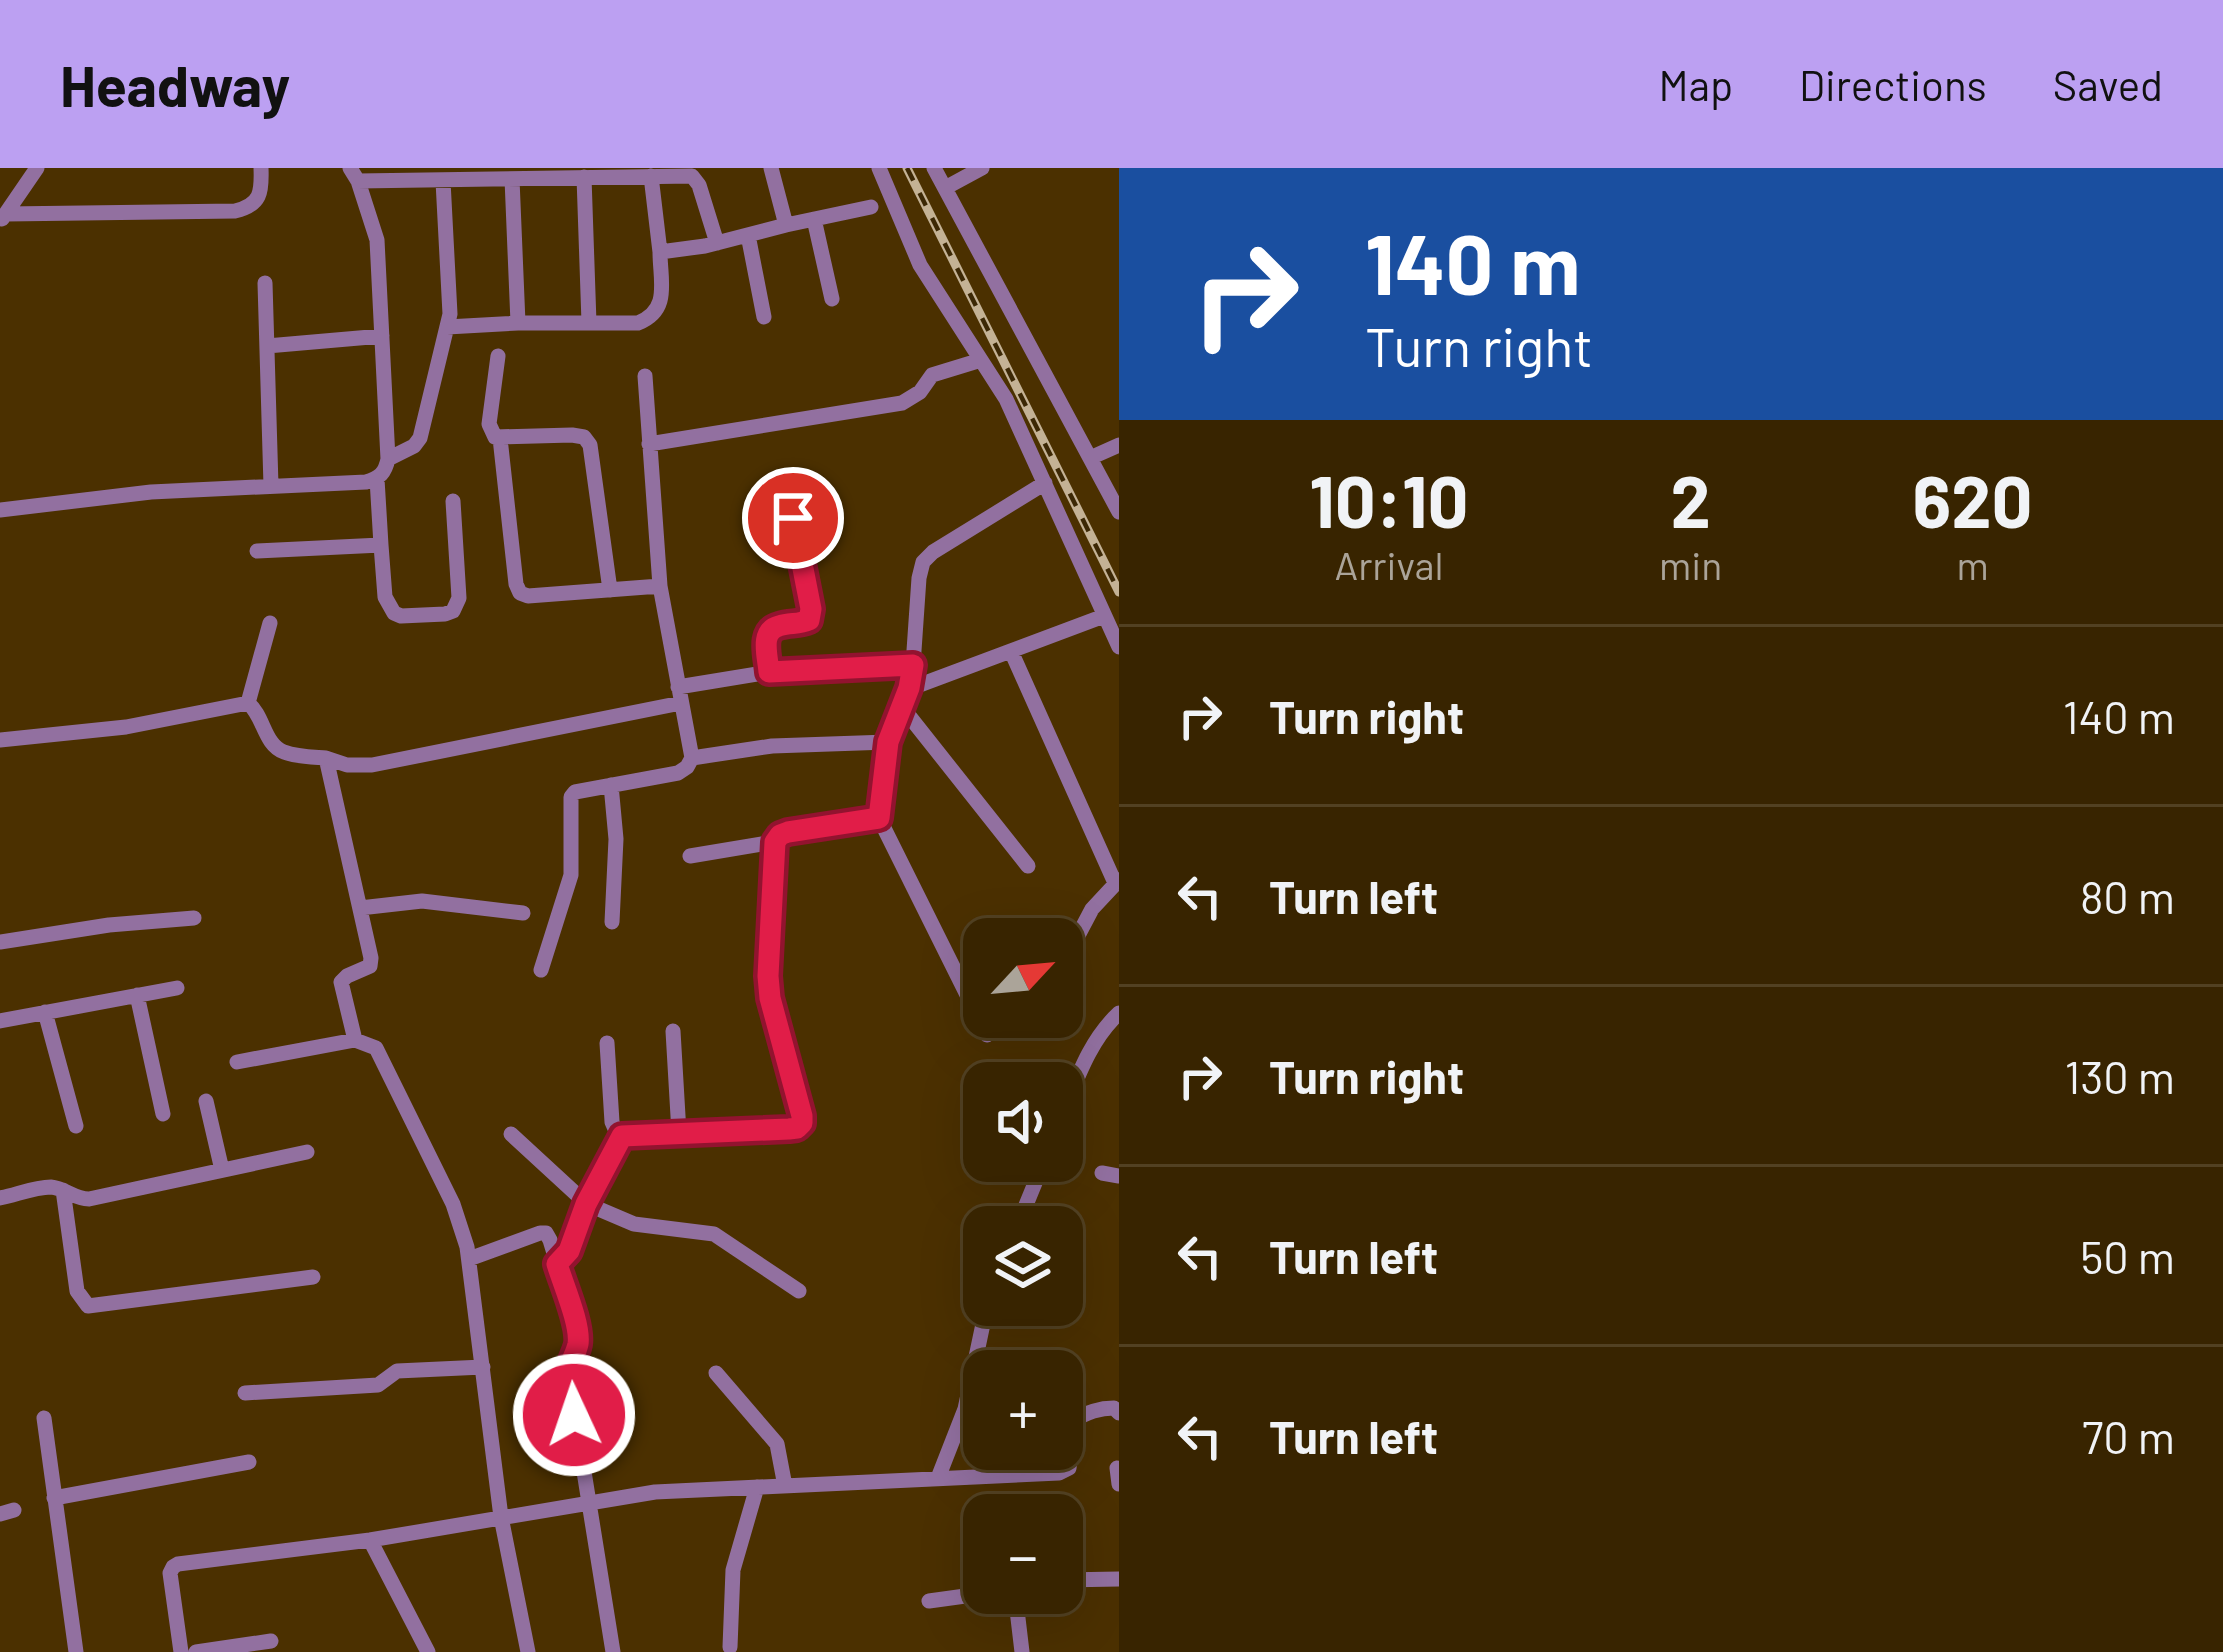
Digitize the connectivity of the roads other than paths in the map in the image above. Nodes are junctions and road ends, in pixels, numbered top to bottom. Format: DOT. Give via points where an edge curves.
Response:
graph roads {
  1 [pos="37,168"];
  2 [pos="261,168"];
  3 [pos="771,168"];
  4 [pos="879,168"];
  5 [pos="934,168"];
  6 [pos="982,168"];
  7 [pos="354,174"];
  8 [pos="652,176"];
  9 [pos="584,177"];
  10 [pos="512,179"];
  11 [pos="443,181"];
  12 [pos="945,188"];
  13 [pos="871,207"];
  14 [pos="3,218"];
  15 [pos="814,219"];
  16 [pos="786,224"];
  17 [pos="748,235"];
  18 [pos="717,243"];
  19 [pos="660,252"];
  20 [pos="266,284"];
  21 [pos="832,299"];
  22 [pos="764,317"];
  23 [pos="518,322"];
  24 [pos="589,323"];
  25 [pos="447,327"];
  26 [pos="382,336"];
  27 [pos="267,346"];
  28 [pos="498,356"];
  29 [pos="981,360"];
  30 [pos="645,376"];
  31 [pos="500,439"];
  32 [pos="649,444"];
  33 [pos="1119,445"];
  34 [pos="1090,458"];
  35 [pos="388,459"];
  36 [pos="377,479"];
  37 [pos="1045,483"];
  38 [pos="271,486"];
  39 [pos="453,501"];
  40 [pos="0,510"];
  41 [pos="1119,512"];
  42 [pos="793,518"];
  43 [pos="381,545"];
  44 [pos="257,550"];
  45 [pos="660,586"];
  46 [pos="610,590"];
  47 [pos="1104,616"];
  48 [pos="270,623"];
  49 [pos="1119,647"];
  50 [pos="1010,651"];
  51 [pos="913,665"];
  52 [pos="769,672"];
  53 [pos="909,688"];
  54 [pos="679,695"];
  55 [pos="248,703"];
  56 [pos="902,707"];
  57 [pos="0,740"];
  58 [pos="888,742"];
  59 [pos="326,758"];
  60 [pos="692,758"];
  61 [pos="611,785"];
  62 [pos="879,818"];
  63 [pos="775,842"];
  64 [pos="690,856"];
  65 [pos="1028,866"];
  66 [pos="1117,881"];
  67 [pos="360,908"];
  68 [pos="523,913"];
  69 [pos="194,918"];
  70 [pos="612,922"];
  71 [pos="1083,926"];
  72 [pos="0,942"];
  73 [pos="541,970"];
  74 [pos="963,987"];
  75 [pos="177,988"];
  76 [pos="137,995"];
  77 [pos="45,1012"];
  78 [pos="1119,1013"];
  79 [pos="0,1021"];
  80 [pos="674,1031"];
  81 [pos="355,1040"];
  82 [pos="607,1043"];
  83 [pos="237,1062"];
  84 [pos="1083,1063"];
  85 [pos="206,1102"];
  86 [pos="164,1114"];
  87 [pos="76,1126"];
  88 [pos="679,1133"];
  89 [pos="512,1134"];
  90 [pos="622,1136"];
  91 [pos="307,1152"];
  92 [pos="222,1170"];
  93 [pos="63,1190"];
  94 [pos="0,1198"];
  95 [pos="586,1204"];
  96 [pos="469,1258"];
  97 [pos="557,1264"];
  98 [pos="314,1277"];
  99 [pos="800,1292"];
  100 [pos="982,1326"];
  101 [pos="483,1367"];
  102 [pos="716,1373"];
  103 [pos="245,1393"];
  104 [pos="1119,1413"];
  105 [pos="44,1418"];
  106 [pos="249,1462"];
  107 [pos="938,1478"];
  108 [pos="785,1486"];
  109 [pos="757,1487"];
  110 [pos="54,1498"];
  111 [pos="589,1502"];
  112 [pos="501,1517"];
  113 [pos="370,1540"];
  114 [pos="1119,1579"];
  115 [pos="1083,1580"];
  116 [pos="963,1596"];
  117 [pos="929,1601"];
  118 [pos="1017,1614"];
  119 [pos="271,1642"];
  120 [pos="730,1647"];
  121 [pos="76,1652"];
  122 [pos="181,1652"];
  123 [pos="196,1652"];
  124 [pos="428,1652"];
  125 [pos="528,1652"];
  126 [pos="613,1652"];
  127 [pos="1022,1652"];
  1 -- 14 [label="street"];
  2 -- 14 [label="street" via="262,192 235,212"];
  3 -- 16 [label="street"];
  4 -- 29 [label="street" via="920,265"];
  5 -- 12 [label="street"];
  6 -- 12 [label="street"];
  7 -- 11 [label="street"];
  7 -- 26 [label="street" via="377,240"];
  8 -- 9 [label="street"];
  8 -- 18 [label="street" via="692,176"];
  8 -- 19 [label="street"];
  9 -- 10 [label="street"];
  9 -- 24 [label="street"];
  10 -- 11 [label="street"];
  10 -- 23 [label="street"];
  11 -- 25 [label="street"];
  12 -- 34 [label="street"];
  13 -- 15 [label="street"];
  15 -- 16 [label="street"];
  15 -- 21 [label="street"];
  16 -- 17 [label="street"];
  17 -- 18 [label="street"];
  17 -- 22 [label="street"];
  18 -- 19 [label="street"];
  19 -- 24 [label="street" via="656,314 638,323"];
  20 -- 27 [label="street"];
  23 -- 24 [label="street"];
  23 -- 25 [label="street"];
  25 -- 35 [label="street" via="421,438"];
  26 -- 27 [label="street"];
  26 -- 35 [label="street"];
  27 -- 38 [label="street"];
  28 -- 31 [label="street" via="489,424"];
  29 -- 32 [label="street" via="932,375 902,403"];
  29 -- 37 [label="street"];
  30 -- 32 [label="street"];
  31 -- 46 [label="street" via="584,436"];
  31 -- 46 [label="street" via="520,593"];
  32 -- 45 [label="street"];
  33 -- 34 [label="street"];
  34 -- 41 [label="street"];
  35 -- 36 [label="street"];
  36 -- 38 [label="street"];
  36 -- 43 [label="street"];
  37 -- 47 [label="street"];
  37 -- 51 [label="street" via="923,562"];
  38 -- 40 [label="street"];
  39 -- 43 [label="street" via="453,611 394,613"];
  42 -- 52 [label="street" via="811,609 802,624 770,630"];
  43 -- 44 [label="street"];
  45 -- 46 [label="street"];
  45 -- 54 [label="street"];
  47 -- 49 [label="street"];
  47 -- 50 [label="street"];
  48 -- 55 [label="street"];
  50 -- 53 [label="street"];
  50 -- 66 [label="street"];
  51 -- 52 [label="street"];
  51 -- 53 [label="street"];
  52 -- 54 [label="street"];
  53 -- 56 [label="street"];
  54 -- 59 [label="street" via="372,765"];
  54 -- 60 [label="street"];
  55 -- 57 [label="street" via="126,728"];
  55 -- 59 [label="street" via="281,752"];
  56 -- 58 [label="street"];
  56 -- 65 [label="street"];
  58 -- 60 [label="street"];
  58 -- 62 [label="street"];
  59 -- 67 [label="street"];
  60 -- 61 [label="street" via="678,772"];
  61 -- 70 [label="street"];
  61 -- 73 [label="street" via="571,797 571,875"];
  62 -- 63 [label="street" via="788,832"];
  62 -- 74 [label="street"];
  63 -- 64 [label="street"];
  63 -- 88 [label="street" via="770,998 802,1123"];
  66 -- 71 [label="street"];
  67 -- 68 [label="street" via="422,902"];
  67 -- 81 [label="street" via="370,966 341,982"];
  69 -- 72 [label="street"];
  75 -- 76 [label="street"];
  76 -- 77 [label="street"];
  76 -- 86 [label="street"];
  77 -- 79 [label="street"];
  77 -- 87 [label="street"];
  78 -- 84 [label="street"];
  80 -- 88 [label="street"];
  81 -- 83 [label="street"];
  81 -- 96 [label="street" via="376,1048 453,1204"];
  82 -- 90 [label="street" via="612,1122"];
  85 -- 92 [label="street"];
  88 -- 90 [label="street"];
  89 -- 95 [label="street"];
  90 -- 95 [label="street"];
  91 -- 92 [label="street"];
  92 -- 93 [label="street" via="89,1199"];
  93 -- 94 [label="street"];
  93 -- 98 [label="street" via="77,1292 88,1306"];
  95 -- 97 [label="street"];
  95 -- 99 [label="street" via="634,1224 714,1234"];
  96 -- 97 [label="street" via="546,1233"];
  96 -- 101 [label="street"];
  97 -- 111 [label="street" via="578,1332 568,1372"];
  100 -- 107 [label="street"];
  101 -- 103 [label="street" via="397,1371 378,1385"];
  101 -- 112 [label="street"];
  102 -- 108 [label="street" via="777,1444"];
  104 -- 107 [label="street" via="1108,1408 1076,1421 1066,1472"];
  105 -- 110 [label="street"];
  106 -- 110 [label="street"];
  107 -- 108 [label="street"];
  108 -- 109 [label="street"];
  109 -- 111 [label="street"];
  109 -- 120 [label="street" via="733,1570"];
  110 -- 121 [label="street"];
  111 -- 112 [label="street"];
  111 -- 126 [label="street"];
  112 -- 113 [label="street"];
  112 -- 125 [label="street"];
  113 -- 122 [label="street" via="173,1567"];
  113 -- 124 [label="street"];
  114 -- 115 [label="street"];
  116 -- 117 [label="street"];
  118 -- 127 [label="street"];
  119 -- 123 [label="street"];
}
